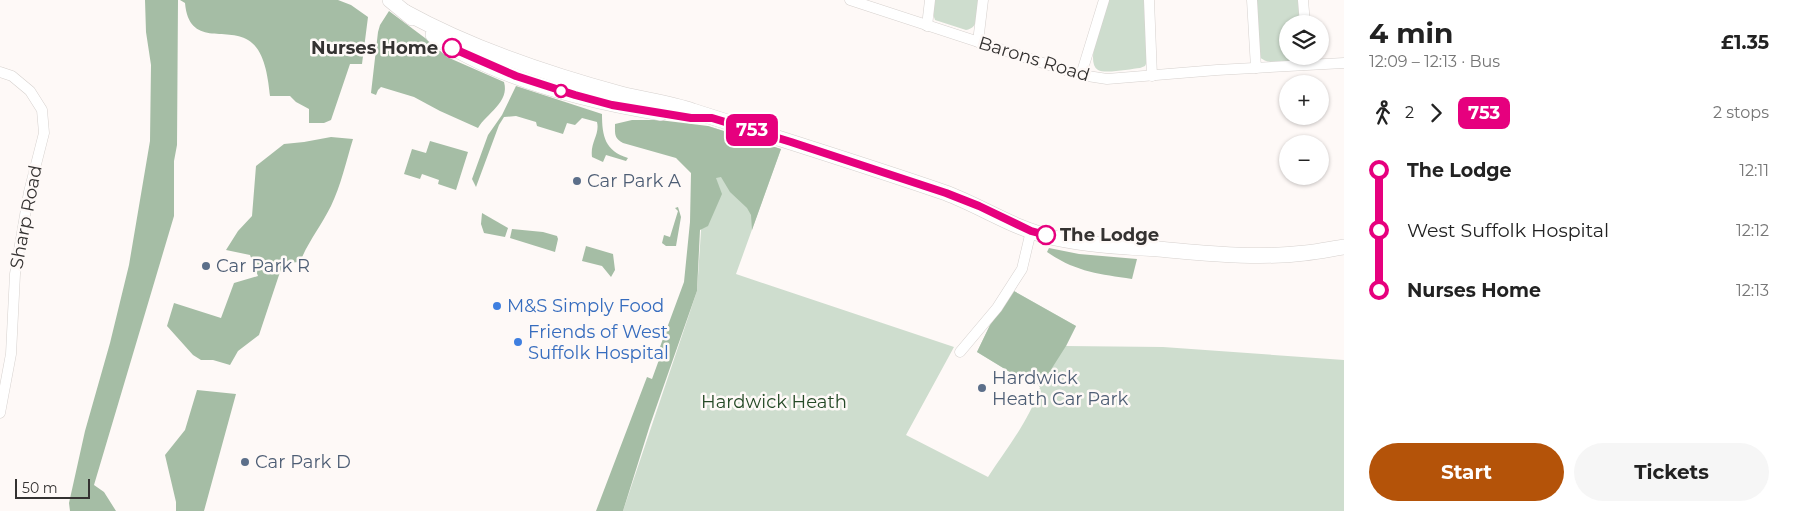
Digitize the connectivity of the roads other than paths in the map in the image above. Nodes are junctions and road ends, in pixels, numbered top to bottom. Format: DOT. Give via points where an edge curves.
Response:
graph roads {
  1 [pos="390,0"];
  2 [pos="850,0"];
  3 [pos="930,0"];
  4 [pos="983,0"];
  5 [pos="1104,0"];
  6 [pos="1149,0"];
  7 [pos="1252,0"];
  8 [pos="1303,0"];
  9 [pos="1304,15"];
  10 [pos="927,26"];
  11 [pos="978,42"];
  12 [pos="1329,62"];
  13 [pos="1344,62"];
  14 [pos="1279,65"];
  15 [pos="1256,68"];
  16 [pos="0,72"];
  17 [pos="1081,75"];
  18 [pos="1152,76"];
  19 [pos="1031,231"];
  20 [pos="1344,247"];
  21 [pos="960,352"];
  22 [pos="0,412"];
  1 -- 19 [label="street" via="452,48 516,76 612,105 691,118 712,118 946,193"];
  2 -- 10 [label="street, Barons Road"];
  3 -- 10 [label="street"];
  4 -- 11 [label="street"];
  5 -- 17 [label="street"];
  6 -- 18 [label="street"];
  7 -- 15 [label="street"];
  8 -- 9 [label="street"];
  10 -- 11 [label="street, Barons Road"];
  11 -- 17 [label="street, Barons Road"];
  12 -- 13 [label="street, Barons Road"];
  14 -- 15 [label="street, Barons Road"];
  15 -- 18 [label="street, Barons Road"];
  16 -- 22 [label="street, Sharp Road" via="12,76 30,91 42,110 44,132 29,192 15,274 11,354"];
  17 -- 18 [label="street, Barons Road" via="1107,80"];
  19 -- 20 [label="street" via="1056,238 1118,246 1211,254 1304,254"];
  19 -- 21 [label="street" via="1022,269 997,308"];
}
